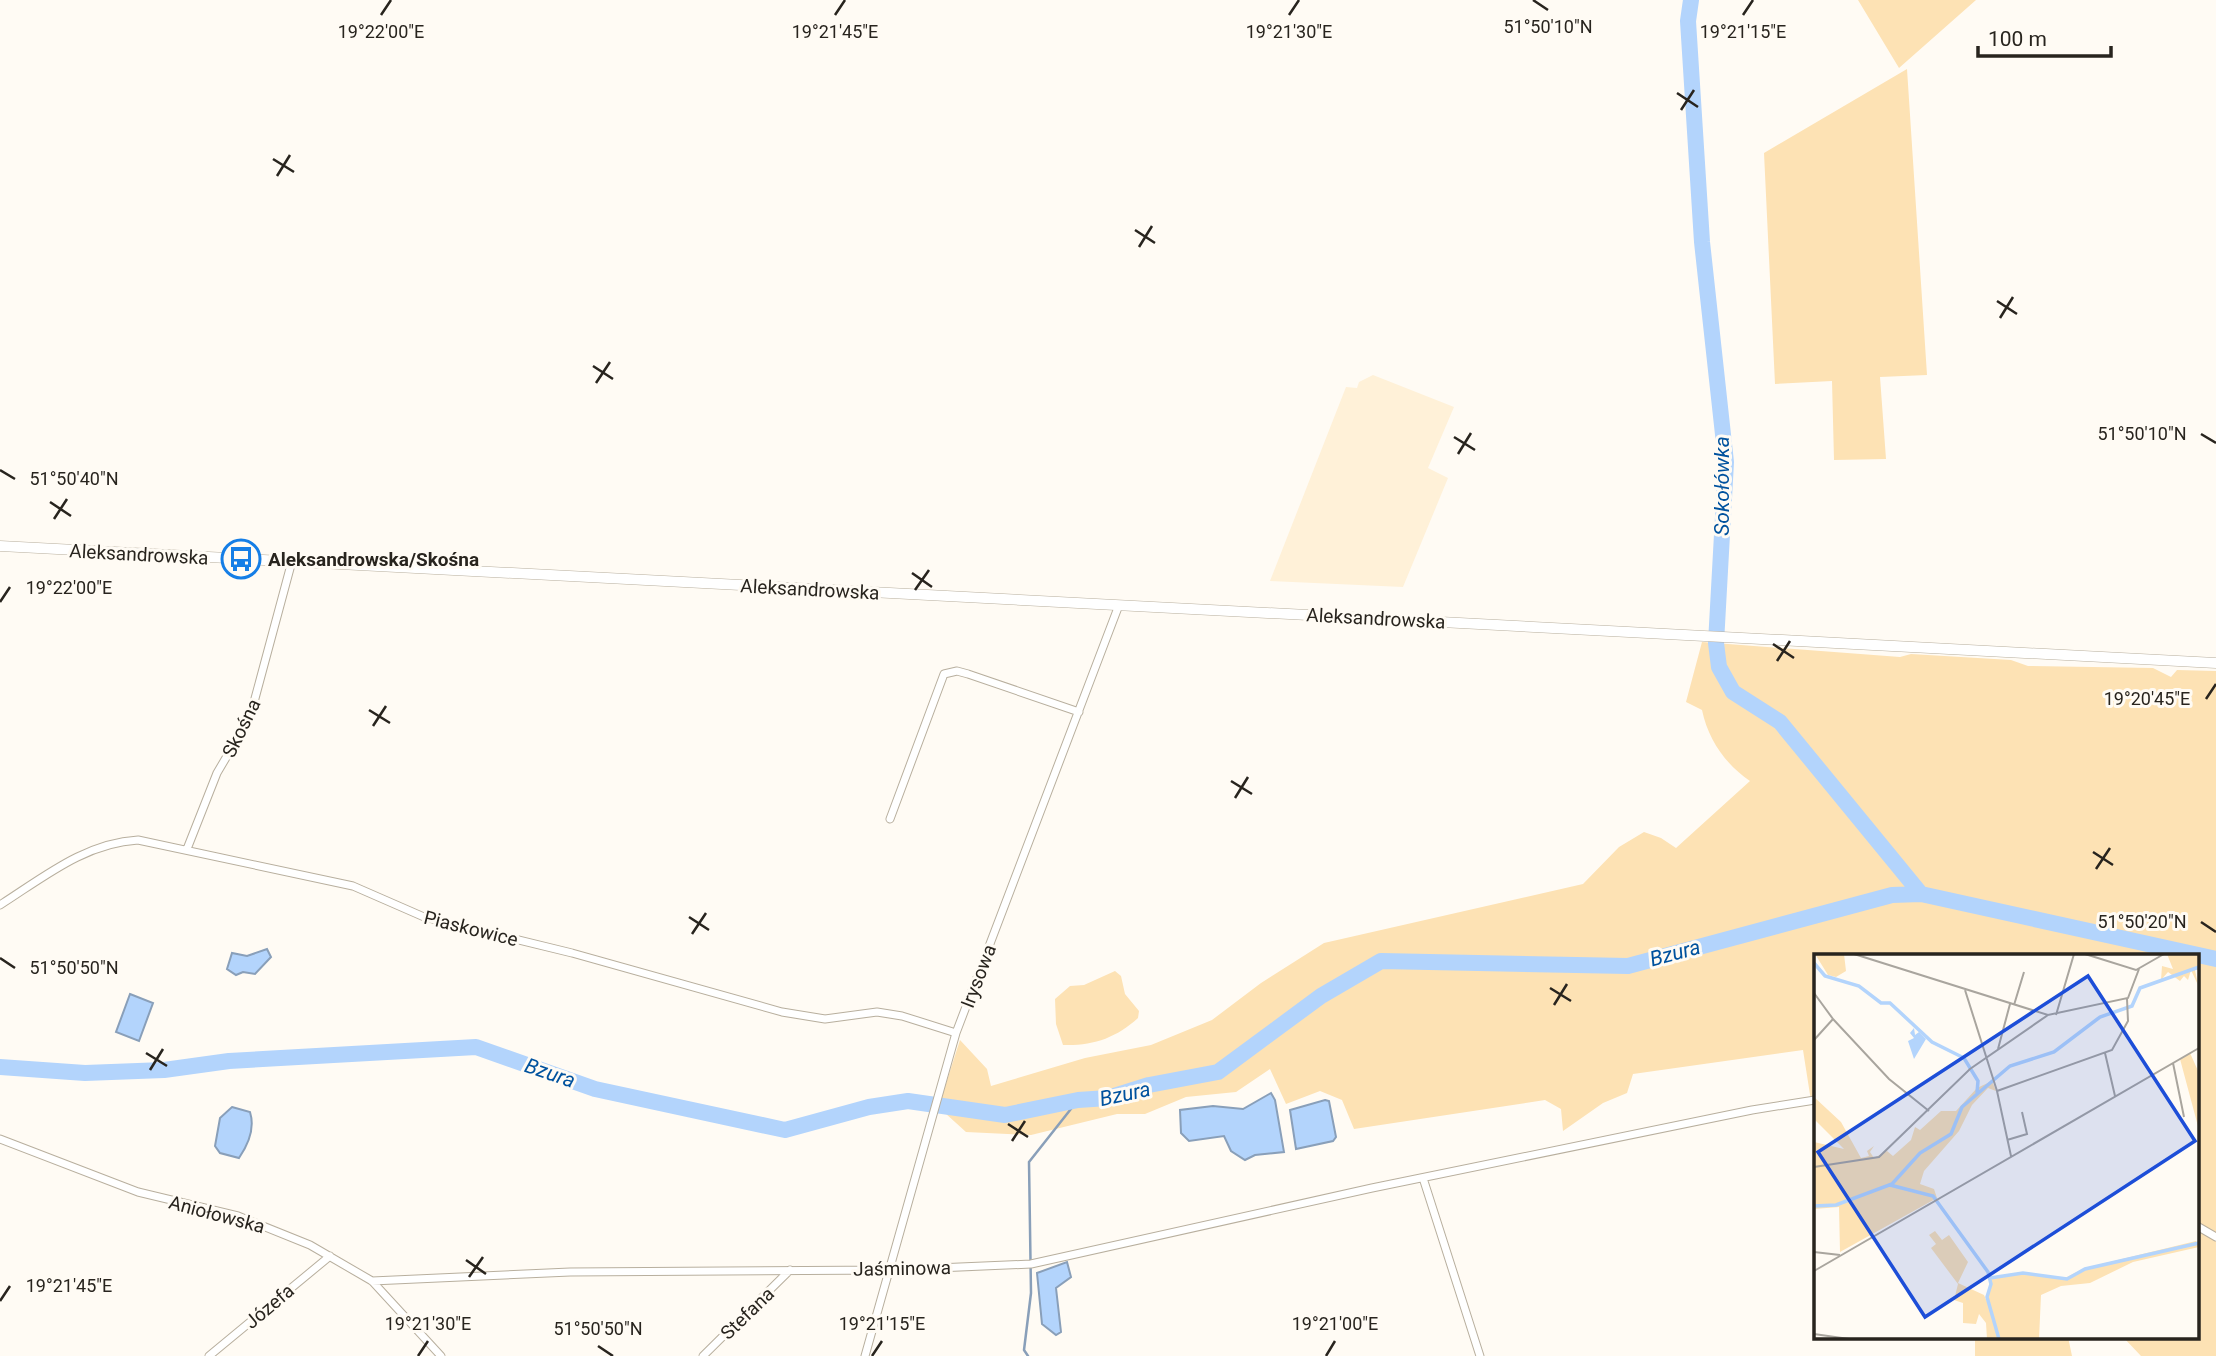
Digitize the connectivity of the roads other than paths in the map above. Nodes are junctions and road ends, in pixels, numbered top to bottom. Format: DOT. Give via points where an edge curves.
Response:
graph roads {
  1 [pos="0,546"];
  2 [pos="292,561"];
  3 [pos="1119,605"];
  4 [pos="2216,663"];
  5 [pos="1079,712"];
  6 [pos="890,819"];
  7 [pos="187,849"];
  8 [pos="0,905"];
  9 [pos="956,1033"];
  10 [pos="1814,1100"];
  11 [pos="0,1139"];
  12 [pos="1423,1178"];
  13 [pos="2198,1227"];
  14 [pos="2216,1237"];
  15 [pos="330,1255"];
  16 [pos="791,1270"];
  17 [pos="890,1270"];
  18 [pos="372,1281"];
  19 [pos="209,1356"];
  20 [pos="441,1356"];
  21 [pos="703,1356"];
  22 [pos="865,1356"];
  23 [pos="1480,1356"];
  1 -- 2 [label="main road, Aleksandrowska"];
  2 -- 3 [label="main road, Aleksandrowska"];
  2 -- 7 [label="street, Skośna" via="250,717 217,773"];
  3 -- 4 [label="main road, Aleksandrowska"];
  3 -- 5 [label="street, Irysowa"];
  5 -- 6 [label="street" via="968,674 944,674"];
  5 -- 9 [label="street, Irysowa"];
  7 -- 8 [label="street, Piaskowice" via="138,840 113,842 75,857"];
  7 -- 9 [label="street, Piaskowice" via="353,886 424,917 782,1012 825,1019 877,1012"];
  9 -- 17 [label="street, Irysowa"];
  10 -- 12 [label="street, Jaśminowa"];
  11 -- 15 [label="street, Aniołowska" via="138,1192 257,1222"];
  12 -- 17 [label="street, Jaśminowa" via="1031,1264"];
  12 -- 23 [label="street"];
  13 -- 14 [label="street"];
  15 -- 18 [label="street, Aniołowska"];
  15 -- 19 [label="street, Józefa"];
  16 -- 17 [label="street, Jaśminowa"];
  16 -- 18 [label="street, Jaśminowa" via="570,1272"];
  16 -- 21 [label="street, Stefana"];
  17 -- 22 [label="street, Irysowa"];
  18 -- 20 [label="street, Aniołowska"];
}
